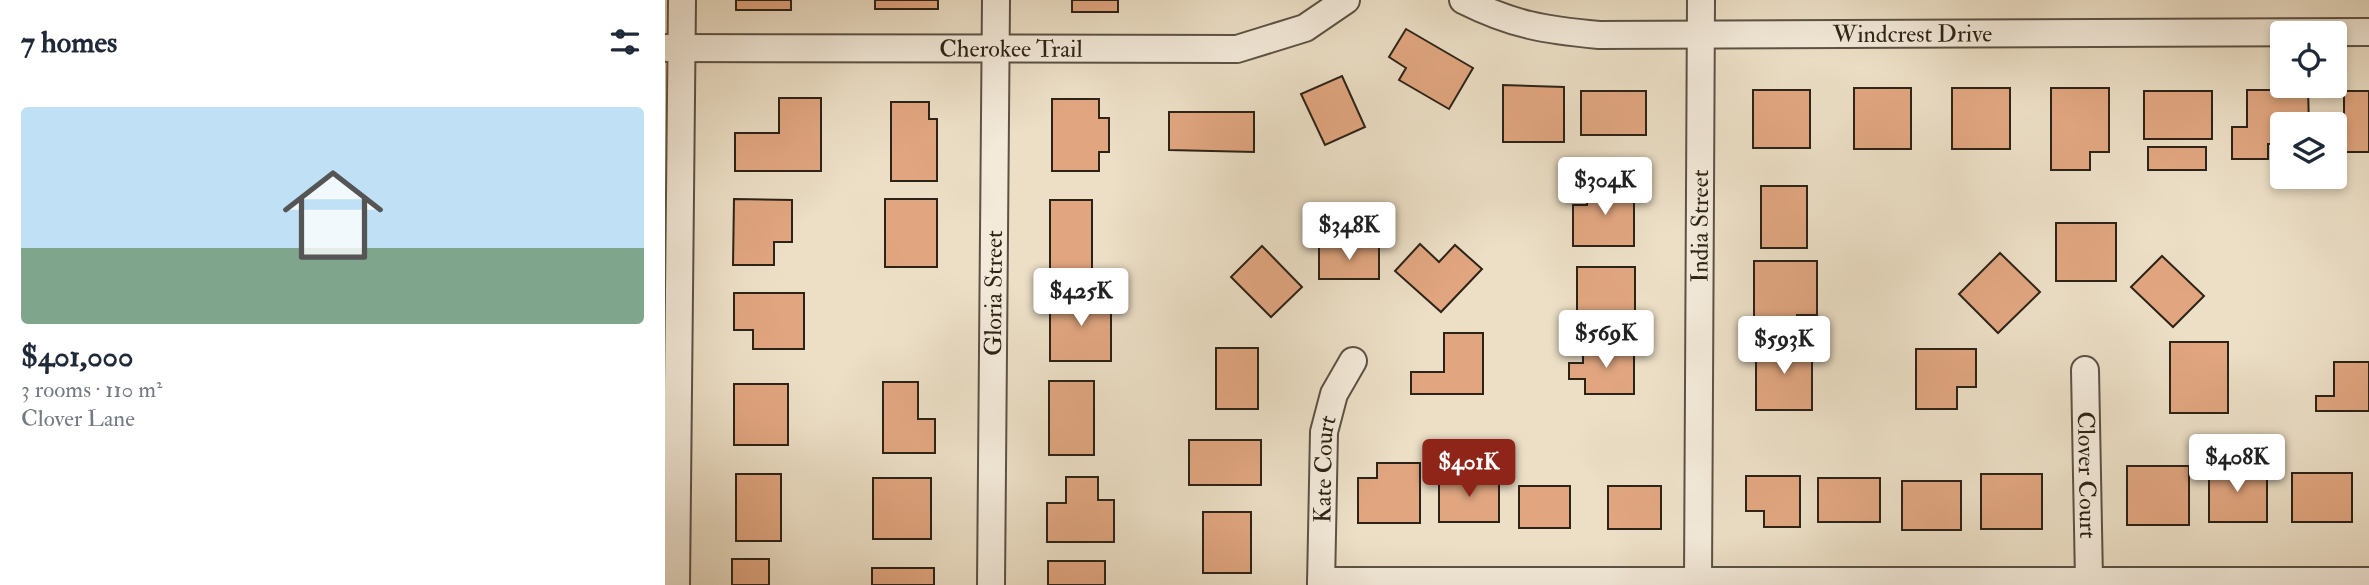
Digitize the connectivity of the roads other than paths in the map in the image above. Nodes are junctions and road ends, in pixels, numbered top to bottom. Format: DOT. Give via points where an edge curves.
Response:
graph roads {
  1 [pos="682,0"];
  2 [pos="996,0"];
  3 [pos="1346,0"];
  4 [pos="1463,0"];
  5 [pos="1700,0"];
  6 [pos="2369,32"];
  7 [pos="1700,34"];
  8 [pos="673,48"];
  9 [pos="996,49"];
  10 [pos="1353,360"];
  11 [pos="2085,370"];
  12 [pos="1698,580"];
  13 [pos="2089,580"];
  14 [pos="2369,581"];
  15 [pos="1321,583"];
  16 [pos="676,585"];
  17 [pos="991,585"];
  1 -- 8 [label="street"];
  2 -- 9 [label="street, Gloria Street"];
  3 -- 9 [label="street, Cherokee Trail" via="1305,28 1237,49"];
  4 -- 7 [label="street, Windcrest Drive" via="1535,29 1599,35"];
  5 -- 7 [label="street, India Street"];
  6 -- 7 [label="street, Windcrest Drive"];
  7 -- 12 [label="street, India Street"];
  8 -- 9 [label="street, Cherokee Trail"];
  8 -- 16 [label="street"];
  9 -- 17 [label="street, Gloria Street"];
  10 -- 15 [label="street, Kate Court" via="1334,394 1324,432"];
  11 -- 13 [label="street, Clover Court"];
  12 -- 13 [label="street"];
  12 -- 15 [label="street"];
  13 -- 14 [label="street"];
}
